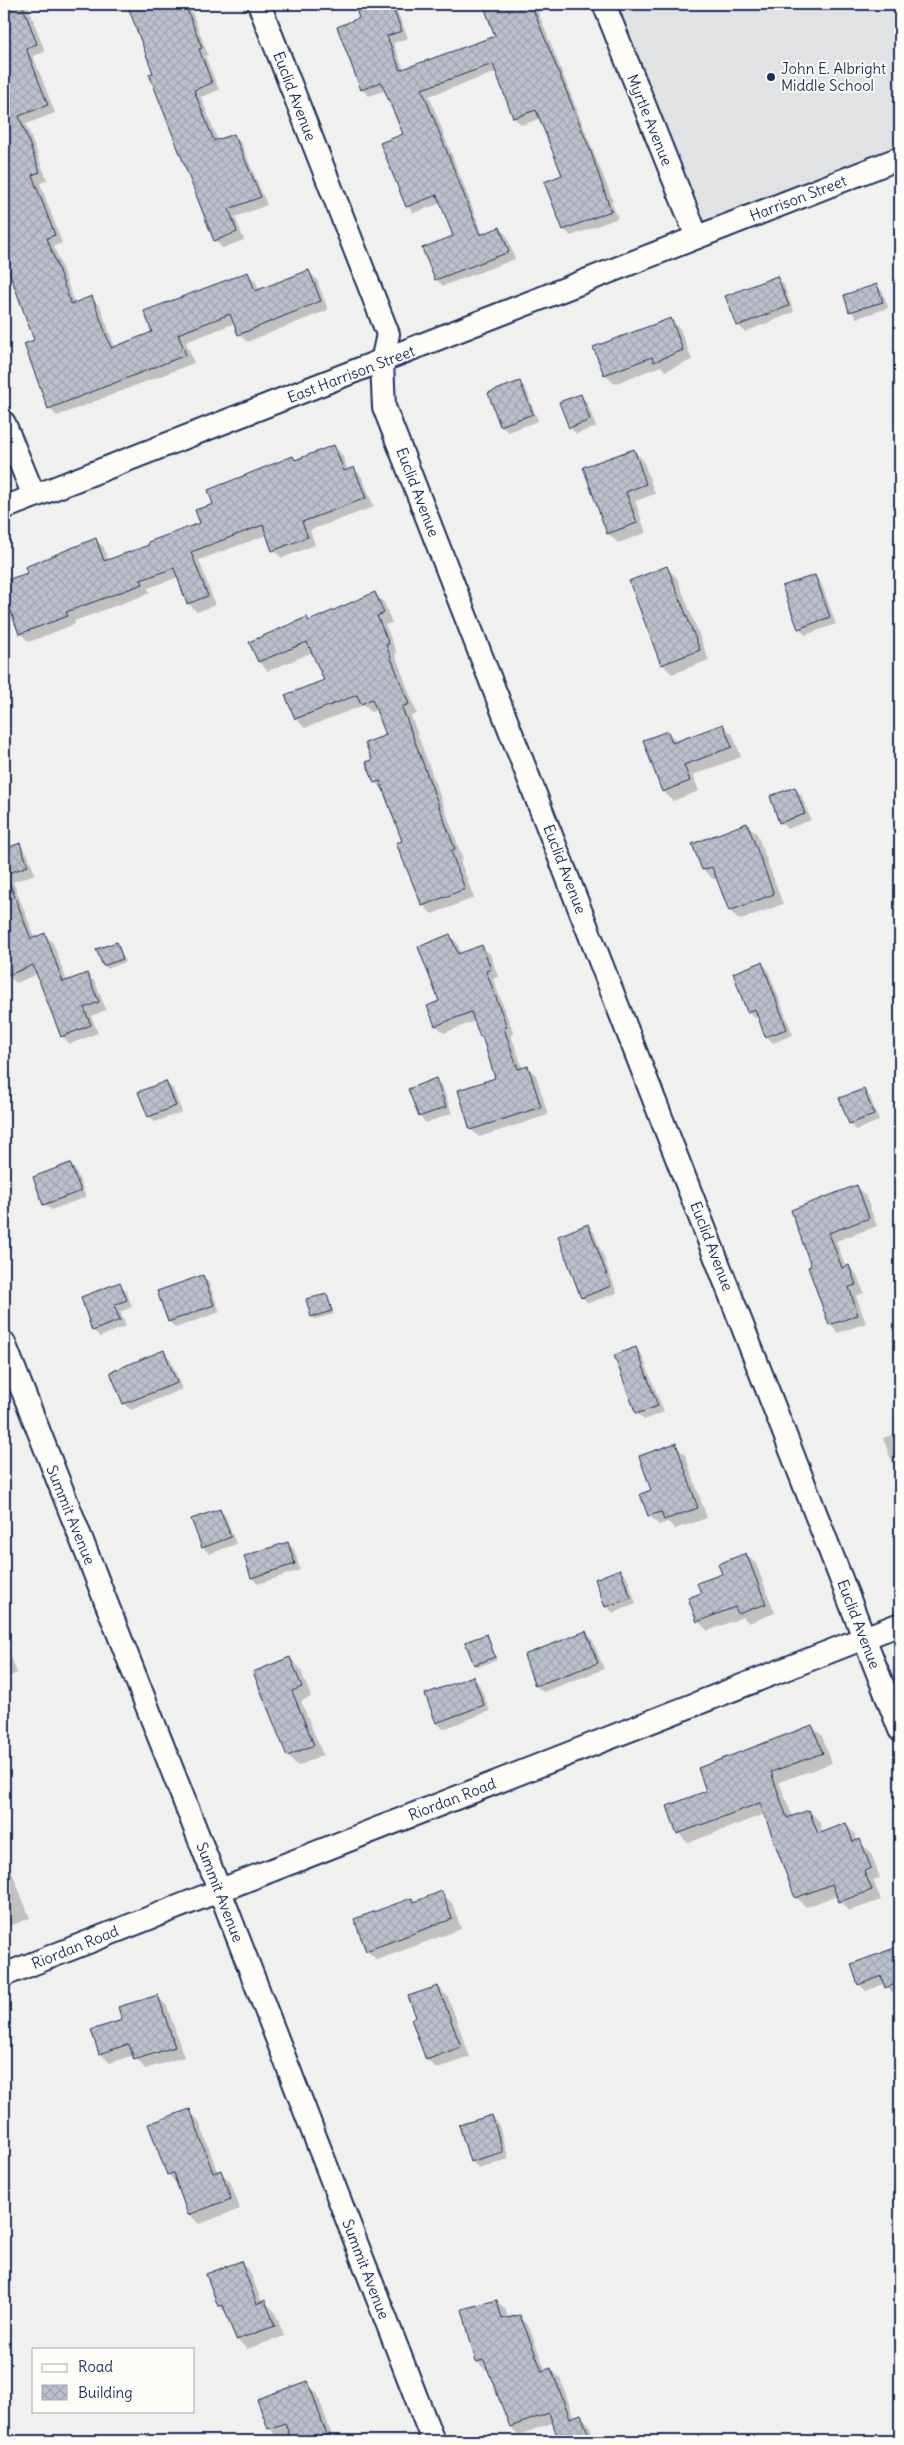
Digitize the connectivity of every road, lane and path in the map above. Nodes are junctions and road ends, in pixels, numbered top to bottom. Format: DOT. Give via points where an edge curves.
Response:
graph roads {
  1 [pos="259,4"];
  2 [pos="604,4"];
  3 [pos="900,158"];
  4 [pos="696,237"];
  5 [pos="382,362"];
  6 [pos="4,423"];
  7 [pos="34,496"];
  8 [pos="4,508"];
  9 [pos="4,1343"];
  10 [pos="900,1624"];
  11 [pos="864,1638"];
  12 [pos="900,1730"];
  13 [pos="219,1890"];
  14 [pos="4,1975"];
  15 [pos="433,2441"];
  1 -- 5 [label="street, Euclid Avenue" via="388,334"];
  2 -- 4 [label="street, Myrtle Avenue"];
  3 -- 4 [label="street, Harrison Street"];
  4 -- 5 [label="street, East Harrison Street"];
  5 -- 7 [label="street, East Harrison Street"];
  5 -- 11 [label="street, Euclid Avenue" via="384,407"];
  6 -- 7 [label="street"];
  7 -- 8 [label="street, East Harrison Street"];
  9 -- 13 [label="street, Summit Avenue"];
  10 -- 11 [label="street, Riordan Road"];
  11 -- 12 [label="street, Euclid Avenue"];
  11 -- 13 [label="street, Riordan Road"];
  13 -- 14 [label="street, Riordan Road"];
  13 -- 15 [label="street, Summit Avenue"];
}
